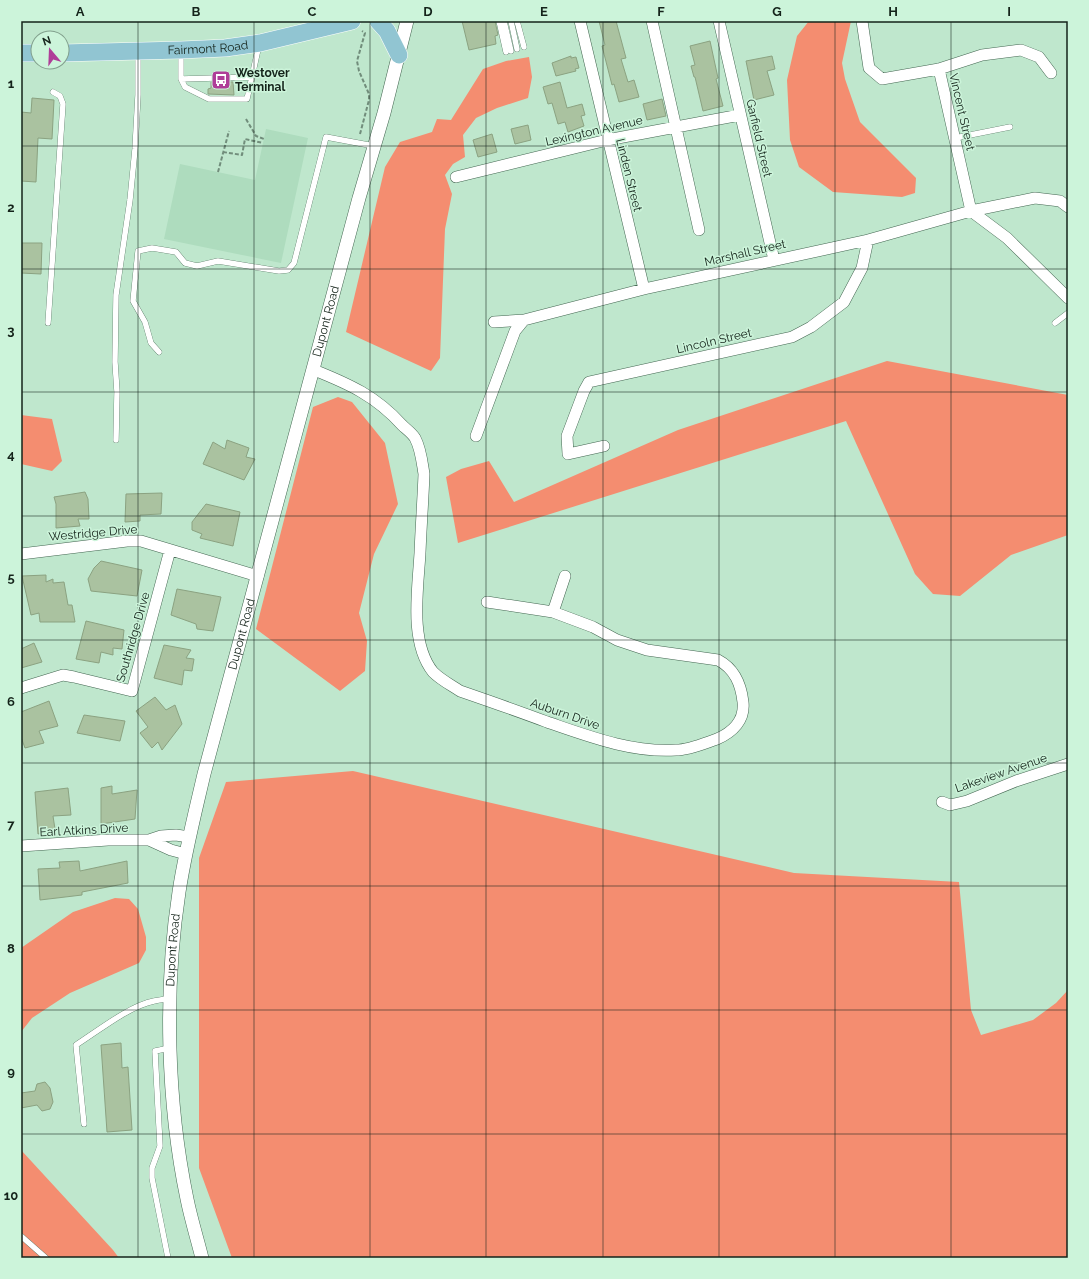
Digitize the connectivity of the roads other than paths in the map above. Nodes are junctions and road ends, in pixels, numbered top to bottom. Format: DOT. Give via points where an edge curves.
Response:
graph roads {
  1 [pos="378,21"];
  2 [pos="406,21"];
  3 [pos="499,21"];
  4 [pos="504,21"];
  5 [pos="511,21"];
  6 [pos="517,21"];
  7 [pos="580,21"];
  8 [pos="652,21"];
  9 [pos="719,21"];
  10 [pos="862,21"];
  11 [pos="354,27"];
  12 [pos="260,42"];
  13 [pos="524,47"];
  14 [pos="517,49"];
  15 [pos="181,50"];
  16 [pos="138,51"];
  17 [pos="70,53"];
  18 [pos="399,55"];
  19 [pos="939,69"];
  20 [pos="1051,73"];
  21 [pos="251,77"];
  22 [pos="181,80"];
  23 [pos="53,92"];
  24 [pos="740,115"];
  25 [pos="675,127"];
  26 [pos="1010,127"];
  27 [pos="955,138"];
  28 [pos="608,140"];
  29 [pos="374,146"];
  30 [pos="456,177"];
  31 [pos="1068,207"];
  32 [pos="971,211"];
  33 [pos="699,230"];
  34 [pos="868,240"];
  35 [pos="774,260"];
  36 [pos="644,289"];
  37 [pos="1068,298"];
  38 [pos="1068,313"];
  39 [pos="524,320"];
  40 [pos="494,322"];
  41 [pos="48,323"];
  42 [pos="1055,323"];
  43 [pos="159,352"];
  44 [pos="314,370"];
  45 [pos="476,436"];
  46 [pos="116,440"];
  47 [pos="604,446"];
  48 [pos="170,550"];
  49 [pos="21,554"];
  50 [pos="258,576"];
  51 [pos="565,576"];
  52 [pos="487,602"];
  53 [pos="553,612"];
  54 [pos="21,688"];
  55 [pos="1068,764"];
  56 [pos="942,802"];
  57 [pos="189,837"];
  58 [pos="149,840"];
  59 [pos="21,846"];
  60 [pos="186,854"];
  61 [pos="170,999"];
  62 [pos="170,1048"];
  63 [pos="84,1124"];
  64 [pos="21,1236"];
  65 [pos="46,1258"];
  66 [pos="168,1258"];
  67 [pos="202,1258"];
  1 -- 18 [label="main road" via="387,31"];
  2 -- 18 [label="street, Dupont Road"];
  3 -- 4 [label="lane" via="508,52"];
  5 -- 14 [label="lane"];
  6 -- 13 [label="lane"];
  7 -- 28 [label="street, Linden Street"];
  8 -- 25 [label="street"];
  9 -- 24 [label="street, Garfield Street"];
  10 -- 19 [label="street, Vincent Street" via="869,68 882,79"];
  11 -- 12 [label="main road, Fairmont Road"];
  12 -- 15 [label="main road, Fairmont Road" via="225,48"];
  12 -- 21 [label="lane"];
  15 -- 16 [label="main road, Fairmont Road"];
  15 -- 22 [label="lane"];
  16 -- 17 [label="main road, Fairmont Road"];
  16 -- 46 [label="lane" via="135,149 116,295"];
  18 -- 29 [label="street, Dupont Road"];
  19 -- 20 [label="street" via="982,55 1021,50 1038,57"];
  19 -- 27 [label="street, Vincent Street"];
  21 -- 22 [label="lane"];
  21 -- 22 [label="lane" via="247,99 209,99 185,87"];
  23 -- 41 [label="lane" via="60,96 64,104"];
  24 -- 25 [label="street, Lexington Avenue"];
  24 -- 35 [label="street, Garfield Street"];
  25 -- 28 [label="street, Lexington Avenue"];
  25 -- 33 [label="street"];
  26 -- 27 [label="lane"];
  27 -- 32 [label="street, Vincent Street"];
  28 -- 30 [label="street, Lexington Avenue"];
  28 -- 36 [label="street, Linden Street"];
  29 -- 43 [label="lane" via="326,137 294,263 288,270 279,271 218,262 197,266 185,263 176,252 152,248 138,251 133,301 146,322 151,343"];
  29 -- 44 [label="street, Dupont Road"];
  31 -- 32 [label="street, Marshall Street" via="1060,201 1034,198"];
  32 -- 34 [label="street, Marshall Street"];
  32 -- 37 [label="street" via="1007,238"];
  34 -- 35 [label="street, Marshall Street"];
  34 -- 47 [label="street, Lincoln Street" via="862,268 844,302 811,327 792,337 589,382 567,436 568,454"];
  35 -- 36 [label="street, Marshall Street"];
  36 -- 39 [label="street, Marshall Street"];
  38 -- 42 [label="lane"];
  39 -- 40 [label="street, Marshall Street"];
  39 -- 45 [label="street" via="515,331"];
  44 -- 50 [label="street, Dupont Road"];
  44 -- 53 [label="street, Auburn Drive" via="362,391 394,416 414,438 421,454 424,474 417,603 419,639 425,657 443,681 460,691 592,738 644,750 678,750 724,736 736,727 742,716 742,692 727,664 718,660 647,650"];
  48 -- 49 [label="street, Westridge Drive" via="142,541 127,541"];
  48 -- 50 [label="street, Westridge Drive"];
  48 -- 54 [label="street, Southridge Drive" via="132,691 63,675"];
  50 -- 57 [label="street, Dupont Road"];
  51 -- 53 [label="street"];
  52 -- 53 [label="street, Auburn Drive"];
  55 -- 56 [label="street, Lakeview Avenue" via="966,801 950,805"];
  57 -- 58 [label="street, Earl Atkins Drive" via="161,836"];
  57 -- 60 [label="street, Dupont Road"];
  58 -- 59 [label="street, Earl Atkins Drive"];
  58 -- 60 [label="street, Earl Atkins Drive"];
  60 -- 61 [label="street, Dupont Road" via="179,893"];
  61 -- 62 [label="street, Dupont Road"];
  61 -- 63 [label="lane" via="140,1005 76,1045"];
  62 -- 66 [label="lane" via="155,1051 160,1146 152,1168"];
  62 -- 67 [label="street, Dupont Road" via="178,1140 187,1199"];
  64 -- 65 [label="lane"];
}
